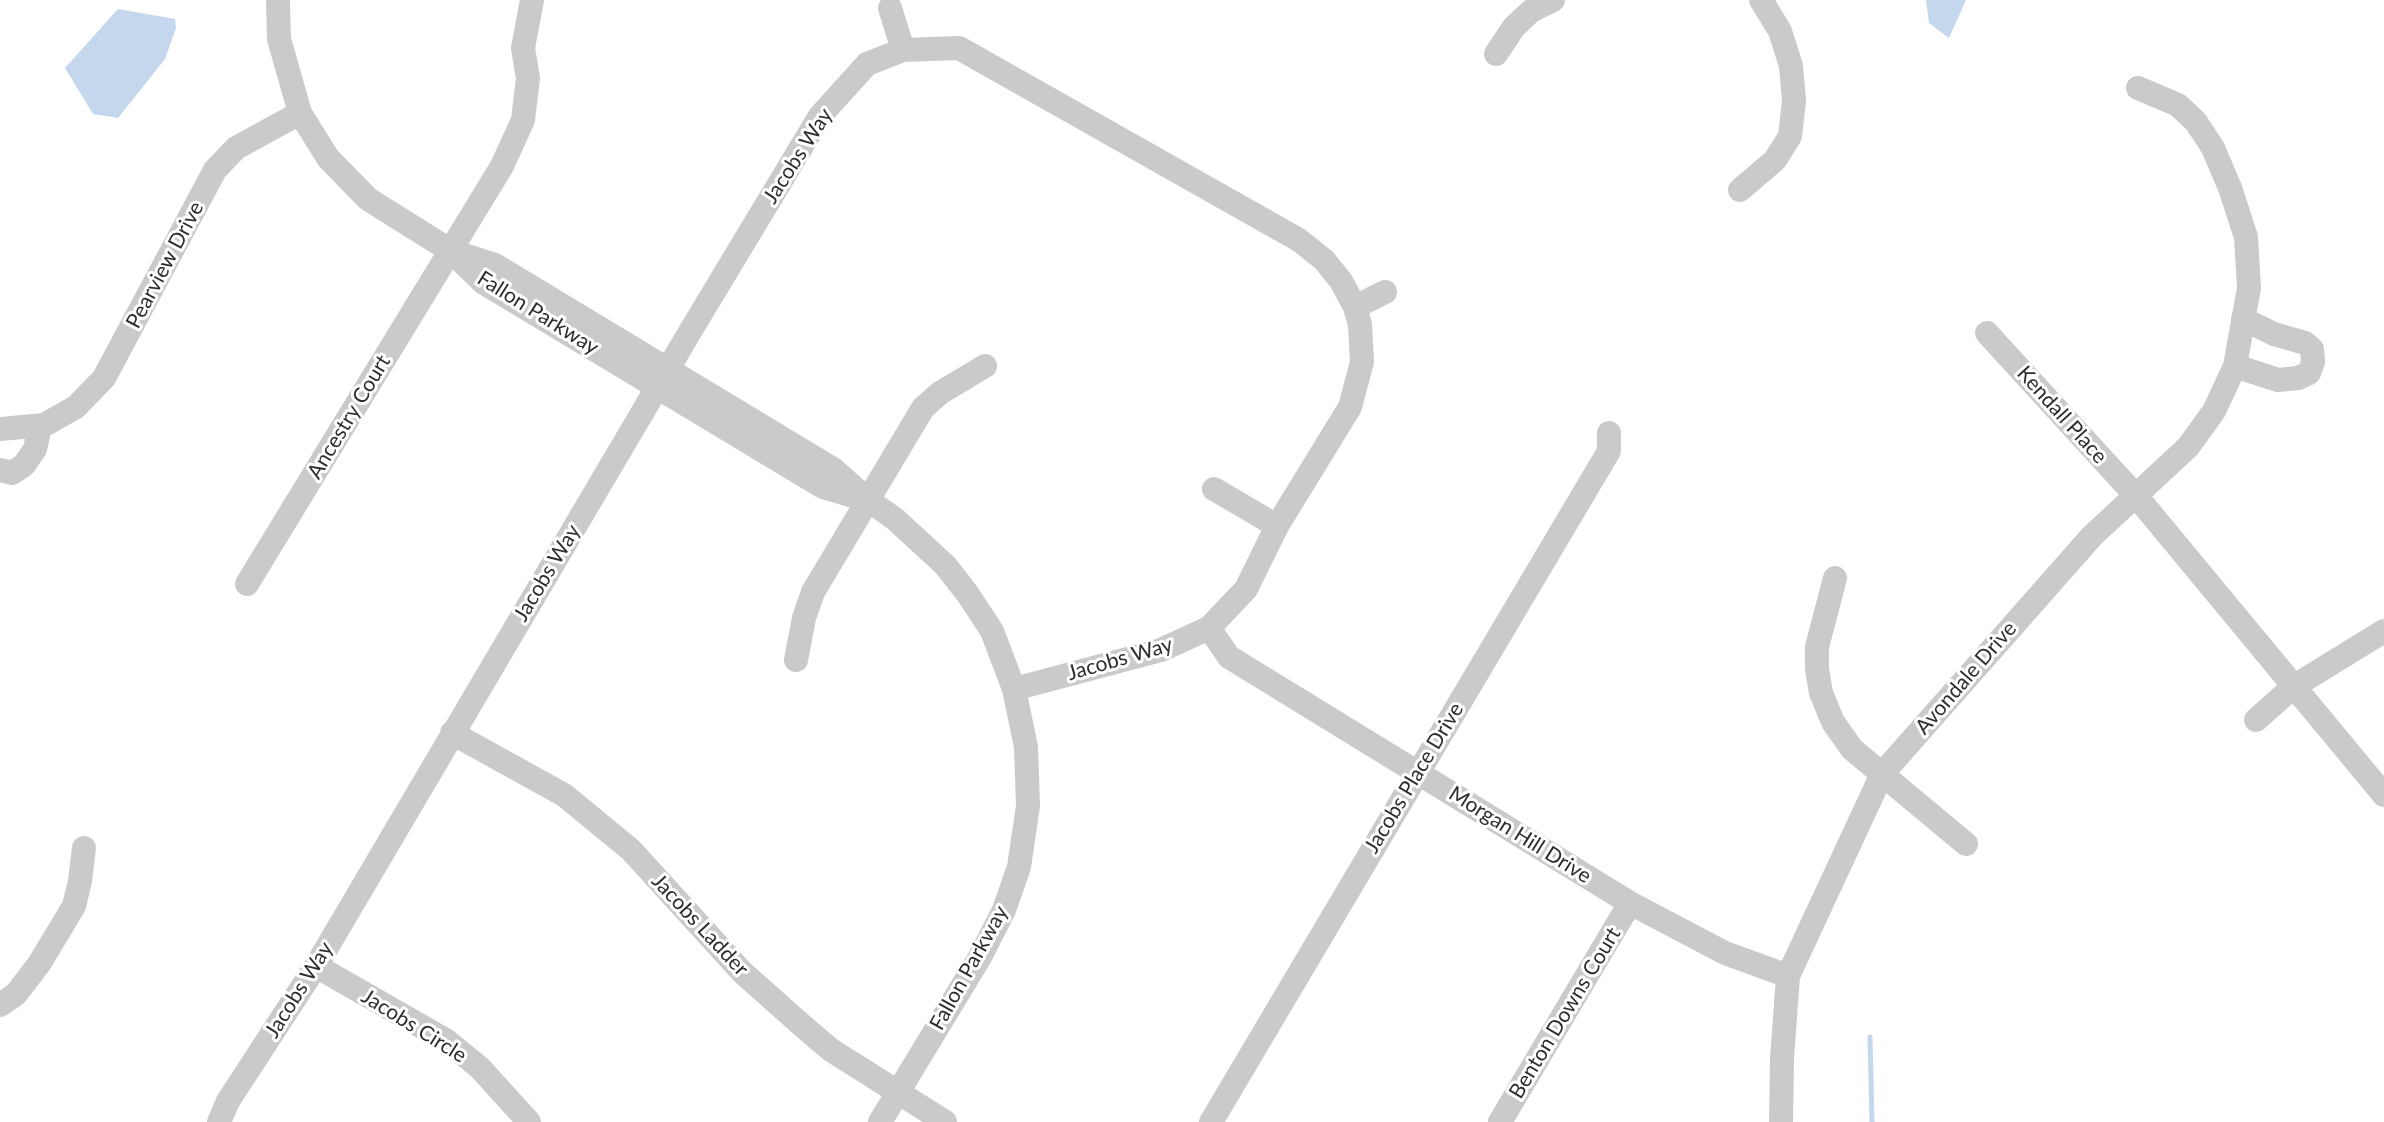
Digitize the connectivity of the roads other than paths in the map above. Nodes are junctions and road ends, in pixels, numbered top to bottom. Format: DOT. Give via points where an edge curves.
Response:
graph roads {
  1 [pos="278,0"];
  2 [pos="532,0"];
  3 [pos="1552,0"];
  4 [pos="1761,0"];
  5 [pos="890,8"];
  6 [pos="903,50"];
  7 [pos="1496,54"];
  8 [pos="2138,88"];
  9 [pos="300,113"];
  10 [pos="1740,189"];
  11 [pos="451,251"];
  12 [pos="1385,292"];
  13 [pos="1355,307"];
  14 [pos="2243,319"];
  15 [pos="1987,333"];
  16 [pos="985,366"];
  17 [pos="2235,366"];
  18 [pos="662,378"];
  19 [pos="40,427"];
  20 [pos="0,429"];
  21 [pos="1608,434"];
  22 [pos="0,470"];
  23 [pos="1214,489"];
  24 [pos="2137,496"];
  25 [pos="867,500"];
  26 [pos="1277,526"];
  27 [pos="1835,578"];
  28 [pos="247,584"];
  29 [pos="1209,628"];
  30 [pos="2384,631"];
  31 [pos="796,660"];
  32 [pos="2293,687"];
  33 [pos="1014,689"];
  34 [pos="2256,720"];
  35 [pos="452,733"];
  36 [pos="1418,771"];
  37 [pos="1882,774"];
  38 [pos="2384,795"];
  39 [pos="1966,844"];
  40 [pos="84,848"];
  41 [pos="1630,903"];
  42 [pos="316,966"];
  43 [pos="1788,976"];
  44 [pos="0,1005"];
  45 [pos="897,1093"];
  46 [pos="219,1122"];
  47 [pos="529,1122"];
  48 [pos="880,1122"];
  49 [pos="945,1122"];
  50 [pos="1211,1122"];
  51 [pos="1500,1122"];
  52 [pos="1781,1122"];
  1 -- 9 [label="street, Fallon Parkway" via="279,39"];
  2 -- 11 [label="street, Ancestry Court" via="523,48 528,78 523,120 502,166"];
  3 -- 7 [label="street" via="1515,27"];
  4 -- 10 [label="street" via="1780,31 1791,66 1794,101 1790,136 1775,160"];
  5 -- 6 [label="street"];
  6 -- 13 [label="street, Jacobs Way" via="959,48 1289,234 1324,260"];
  6 -- 18 [label="street, Jacobs Way" via="867,64 820,116"];
  8 -- 14 [label="street, Avondale Drive" via="2178,105 2196,122 2213,148 2246,237 2249,288"];
  9 -- 11 [label="street, Fallon Parkway" via="328,159 368,198"];
  9 -- 19 [label="street, Pearview Drive" via="236,148 215,170 104,378 76,407"];
  11 -- 18 [label="street, Fallon Parkway" via="484,283"];
  11 -- 28 [label="street, Ancestry Court"];
  12 -- 13 [label="street"];
  13 -- 26 [label="street, Jacobs Way" via="1362,362 1350,407"];
  14 -- 17 [label="street, Avondale Drive"];
  14 -- 17 [label="street" via="2274,334 2305,342 2312,349 2313,362 2308,373 2278,380"];
  15 -- 24 [label="street, Kendall Place"];
  16 -- 25 [label="street" via="923,408"];
  17 -- 24 [label="street, Avondale Drive" via="2214,411 2188,447"];
  18 -- 25 [label="street, Fallon Parkway" via="824,487"];
  18 -- 35 [label="street, Jacobs Way"];
  19 -- 20 [label="street, Pearview Drive"];
  19 -- 22 [label="street" via="35,449 24,465 12,473"];
  21 -- 36 [label="street, Jacobs Place Drive" via="1609,451"];
  23 -- 26 [label="street"];
  24 -- 32 [label="street"];
  24 -- 37 [label="street, Avondale Drive" via="2092,536"];
  25 -- 31 [label="street" via="813,592"];
  25 -- 33 [label="street, Fallon Parkway" via="920,540 967,593 993,632"];
  26 -- 29 [label="street, Jacobs Way" via="1246,589"];
  27 -- 37 [label="street" via="1816,647 1821,693 1833,722 1852,749"];
  29 -- 33 [label="street, Jacobs Way" via="1161,650"];
  29 -- 36 [label="street, Morgan Hill Drive" via="1229,657"];
  30 -- 32 [label="street"];
  32 -- 34 [label="street"];
  32 -- 38 [label="street"];
  33 -- 45 [label="street, Fallon Parkway" via="1026,747 1028,806 1019,867 1004,910 980,957"];
  35 -- 42 [label="street, Jacobs Way"];
  35 -- 45 [label="street, Jacobs Ladder" via="564,795 631,850 742,972 831,1050"];
  36 -- 41 [label="street, Morgan Hill Drive"];
  36 -- 50 [label="street, Jacobs Place Drive"];
  37 -- 39 [label="street"];
  37 -- 43 [label="street, Avondale Drive"];
  40 -- 44 [label="street" via="74,906 39,964 16,994"];
  41 -- 43 [label="street, Morgan Hill Drive" via="1725,953"];
  41 -- 51 [label="street, Benton Downs Court"];
  42 -- 46 [label="street, Jacobs Way" via="228,1101"];
  42 -- 47 [label="street, Jacobs Circle" via="447,1041 480,1068"];
  43 -- 52 [label="street, Avondale Drive"];
  45 -- 48 [label="street, Fallon Parkway"];
  45 -- 49 [label="street, Jacobs Ladder"];
}
